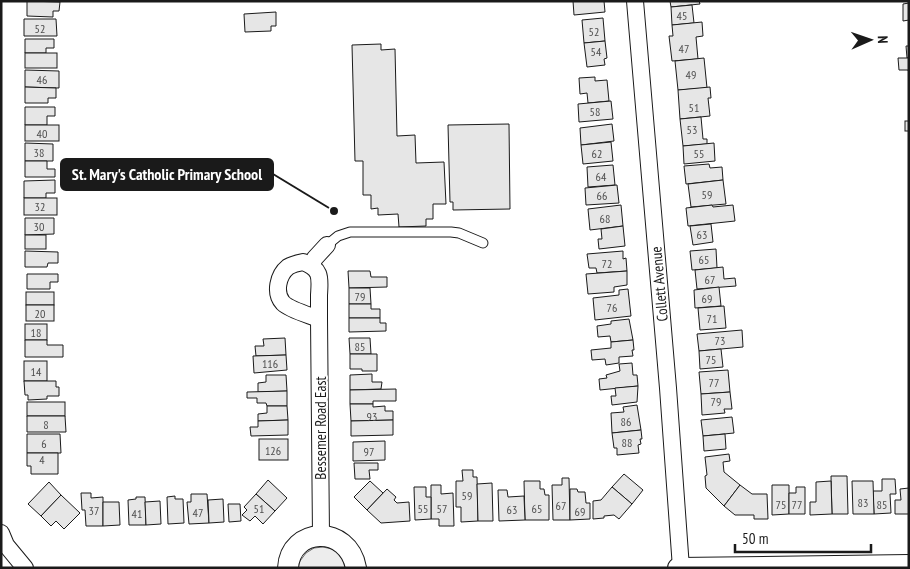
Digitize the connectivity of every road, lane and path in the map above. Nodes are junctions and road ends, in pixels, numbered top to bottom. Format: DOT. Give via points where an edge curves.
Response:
graph roads {
  1 [pos="636,1"];
  2 [pos="483,243"];
  3 [pos="327,245"];
  4 [pos="311,265"];
  5 [pos="319,319"];
  6 [pos="1,532"];
  7 [pos="321,536"];
  8 [pos="909,565"];
  9 [pos="25,568"];
  10 [pos="288,568"];
  11 [pos="356,568"];
  12 [pos="679,568"];
  1 -- 12 [label="street, Collett Avenue" via="668,388"];
  2 -- 3 [label="lane" via="451,232 363,232 343,234"];
  3 -- 4 [label="street"];
  4 -- 5 [label="street, Bessemer Road East" via="320,278"];
  4 -- 5 [label="street" via="303,262 287,268 277,286 281,301 287,306"];
  5 -- 7 [label="street, Bessemer Road East"];
  6 -- 9 [label="street" via="6,545"];
  7 -- 10 [label="street" via="297,546 291,554"];
  7 -- 11 [label="street" via="332,537 349,549"];
  8 -- 12 [label="street"];
}
